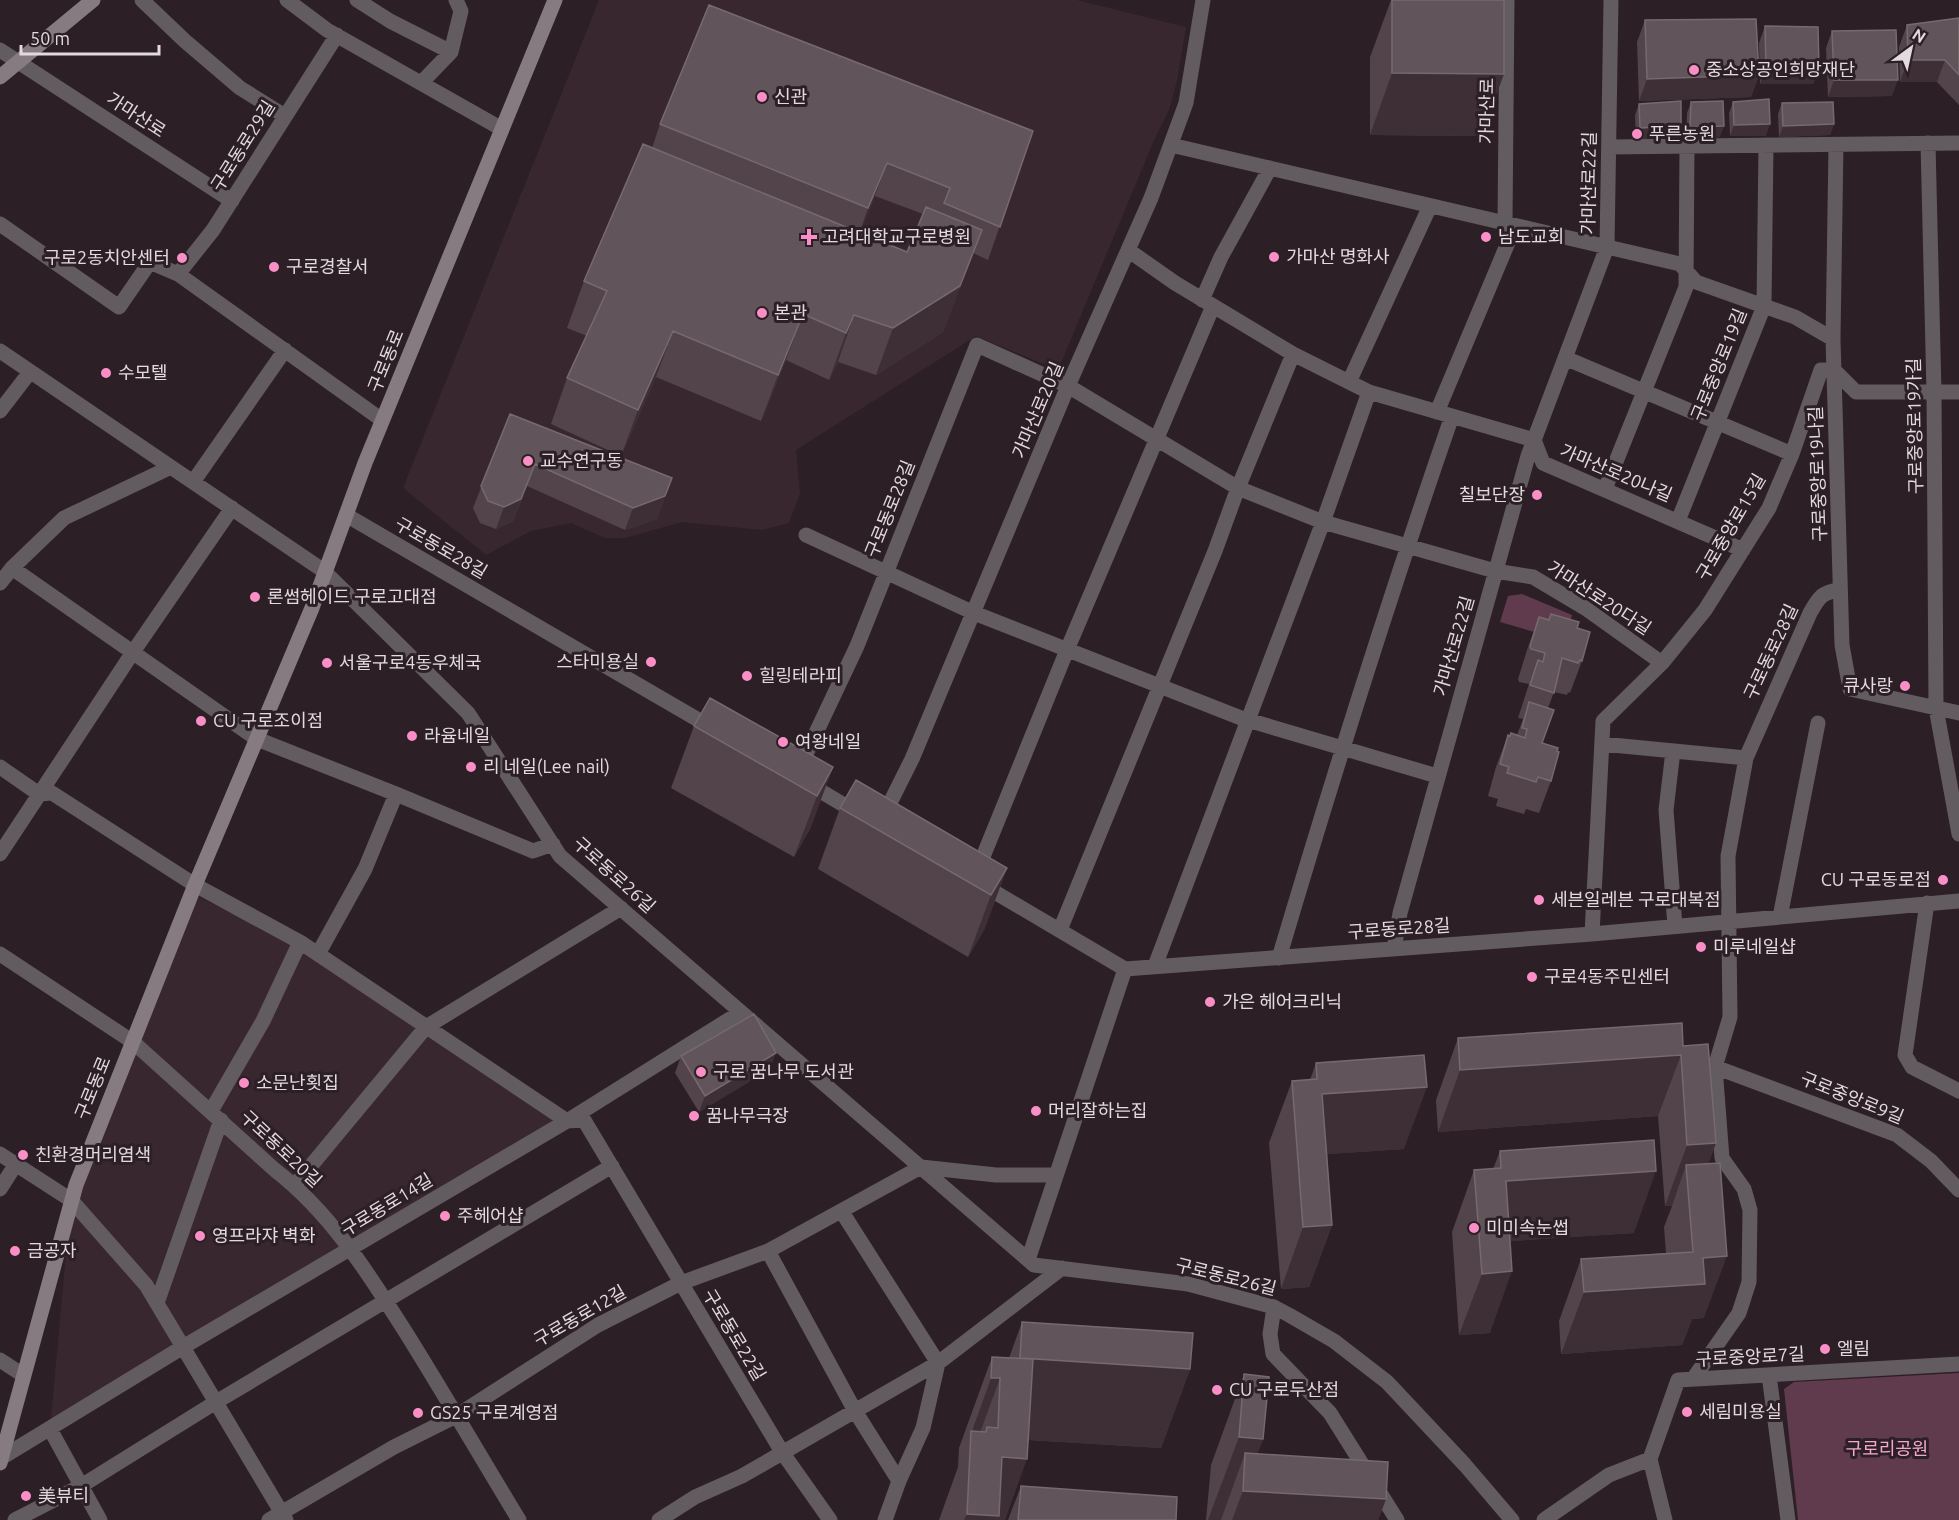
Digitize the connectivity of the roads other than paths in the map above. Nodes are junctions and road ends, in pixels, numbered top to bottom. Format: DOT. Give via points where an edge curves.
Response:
graph roads {
  1 [pos="93,0"];
  2 [pos="142,0"];
  3 [pos="287,0"];
  4 [pos="357,0"];
  5 [pos="456,0"];
  6 [pos="555,0"];
  7 [pos="1203,0"];
  8 [pos="1507,0"];
  9 [pos="1611,0"];
  10 [pos="337,35"];
  11 [pos="0,50"];
  12 [pos="451,52"];
  13 [pos="18,61"];
  14 [pos="0,77"];
  15 [pos="421,83"];
  16 [pos="285,116"];
  17 [pos="502,129"];
  18 [pos="1928,143"];
  19 [pos="1959,143"];
  20 [pos="1836,144"];
  21 [pos="1171,145"];
  22 [pos="1767,145"];
  23 [pos="1686,146"];
  24 [pos="1609,147"];
  25 [pos="1270,168"];
  26 [pos="232,201"];
  27 [pos="1430,206"];
  28 [pos="0,224"];
  29 [pos="1510,225"];
  30 [pos="1607,248"];
  31 [pos="1128,250"];
  32 [pos="1686,271"];
  33 [pos="178,274"];
  34 [pos="1208,303"];
  35 [pos="1764,306"];
  36 [pos="1833,339"];
  37 [pos="285,350"];
  38 [pos="0,351"];
  39 [pos="1293,354"];
  40 [pos="1565,358"];
  41 [pos="1834,370"];
  42 [pos="30,372"];
  43 [pos="1349,382"];
  44 [pos="1068,386"];
  45 [pos="1369,392"];
  46 [pos="1644,392"];
  47 [pos="1934,392"];
  48 [pos="1959,392"];
  49 [pos="0,411"];
  50 [pos="1444,414"];
  51 [pos="382,420"];
  52 [pos="1717,422"];
  53 [pos="1157,440"];
  54 [pos="1534,440"];
  55 [pos="1792,454"];
  56 [pos="171,467"];
  57 [pos="193,482"];
  58 [pos="1238,488"];
  59 [pos="1605,489"];
  60 [pos="232,508"];
  61 [pos="346,515"];
  62 [pos="1678,521"];
  63 [pos="1323,522"];
  64 [pos="806,535"];
  65 [pos="1407,546"];
  66 [pos="1743,550"];
  67 [pos="12,568"];
  68 [pos="324,570"];
  69 [pos="886,571"];
  70 [pos="1495,571"];
  71 [pos="0,583"];
  72 [pos="1840,591"];
  73 [pos="974,613"];
  74 [pos="1067,650"];
  75 [pos="133,652"];
  76 [pos="1662,663"];
  77 [pos="1159,686"];
  78 [pos="1936,708"];
  79 [pos="1959,713"];
  80 [pos="1248,721"];
  81 [pos="1818,723"];
  82 [pos="725,735"];
  83 [pos="257,739"];
  84 [pos="1602,744"];
  85 [pos="1341,749"];
  86 [pos="1673,751"];
  87 [pos="1746,758"];
  88 [pos="0,766"];
  89 [pos="1437,776"];
  90 [pos="39,794"];
  91 [pos="396,794"];
  92 [pos="884,828"];
  93 [pos="1959,834"];
  94 [pos="553,844"];
  95 [pos="0,854"];
  96 [pos="195,885"];
  97 [pos="1959,901"];
  98 [pos="1927,903"];
  99 [pos="621,908"];
  100 [pos="1780,917"];
  101 [pos="1728,921"];
  102 [pos="1675,926"];
  103 [pos="1060,930"];
  104 [pos="1592,934"];
  105 [pos="300,942"];
  106 [pos="1394,949"];
  107 [pos="0,954"];
  108 [pos="318,954"];
  109 [pos="1279,958"];
  110 [pos="1155,966"];
  111 [pos="1125,969"];
  112 [pos="741,1012"];
  113 [pos="426,1027"];
  114 [pos="133,1042"];
  115 [pos="1715,1067"];
  116 [pos="1959,1091"];
  117 [pos="216,1116"];
  118 [pos="567,1121"];
  119 [pos="0,1154"];
  120 [pos="16,1164"];
  121 [pos="612,1166"];
  122 [pos="921,1167"];
  123 [pos="1056,1175"];
  124 [pos="295,1185"];
  125 [pos="0,1189"];
  126 [pos="1959,1190"];
  127 [pos="71,1200"];
  128 [pos="842,1212"];
  129 [pos="352,1249"];
  130 [pos="768,1251"];
  131 [pos="1028,1260"];
  132 [pos="1062,1268"];
  133 [pos="681,1283"];
  134 [pos="385,1300"];
  135 [pos="157,1303"];
  136 [pos="1274,1307"];
  137 [pos="183,1347"];
  138 [pos="0,1360"];
  139 [pos="938,1363"];
  140 [pos="1959,1364"];
  141 [pos="23,1375"];
  142 [pos="1769,1375"];
  143 [pos="1694,1379"];
  144 [pos="216,1402"];
  145 [pos="855,1411"];
  146 [pos="456,1416"];
  147 [pos="50,1429"];
  148 [pos="782,1452"];
  149 [pos="1650,1459"];
  150 [pos="1,1461"];
  151 [pos="899,1481"];
  152 [pos="81,1486"];
  153 [pos="279,1518"];
  154 [pos="15,1520"];
  155 [pos="100,1520"];
  156 [pos="519,1520"];
  157 [pos="659,1520"];
  158 [pos="830,1520"];
  159 [pos="885,1520"];
  160 [pos="1397,1520"];
  161 [pos="1512,1520"];
  162 [pos="1544,1520"];
  163 [pos="1665,1520"];
  164 [pos="1788,1520"];
  1 -- 13 [label="main road"];
  2 -- 16 [label="street" via="240,88"];
  3 -- 10 [label="street"];
  4 -- 12 [label="street"];
  5 -- 12 [label="street" via="461,11"];
  6 -- 17 [label="main road, 구로동로"];
  7 -- 21 [label="street, 가마산로20길" via="1186,103"];
  8 -- 29 [label="street, 가마산로"];
  9 -- 24 [label="street, 가마산로22길"];
  10 -- 15 [label="street"];
  10 -- 16 [label="street, 구로동로29길"];
  11 -- 13 [label="street, 가마산로"];
  12 -- 15 [label="street"];
  13 -- 14 [label="main road"];
  13 -- 26 [label="street, 가마산로"];
  15 -- 17 [label="street"];
  16 -- 26 [label="street, 구로동로29길"];
  17 -- 51 [label="main road, 구로동로"];
  18 -- 19 [label="street"];
  18 -- 20 [label="street"];
  18 -- 47 [label="street, 구로중앙로19가길"];
  20 -- 22 [label="street"];
  20 -- 36 [label="street, 구로중앙로19나길"];
  21 -- 25 [label="street"];
  21 -- 31 [label="street, 가마산로20길"];
  22 -- 23 [label="street"];
  22 -- 35 [label="street, 구로중앙로19길"];
  23 -- 24 [label="street"];
  23 -- 32 [label="street"];
  24 -- 30 [label="street, 가마산로22길"];
  25 -- 27 [label="street"];
  25 -- 34 [label="street" via="1221,257"];
  26 -- 33 [label="street, 구로동로29길"];
  27 -- 29 [label="street"];
  27 -- 43 [label="street"];
  28 -- 33 [label="street" via="119,307 150,262"];
  29 -- 30 [label="street"];
  29 -- 50 [label="street"];
  30 -- 32 [label="street" via="1680,264"];
  30 -- 40 [label="street, 가마산로22길"];
  31 -- 34 [label="street"];
  31 -- 44 [label="street, 가마산로20길"];
  32 -- 35 [label="street" via="1695,282"];
  32 -- 46 [label="street" via="1686,287"];
  33 -- 37 [label="street"];
  34 -- 39 [label="street"];
  34 -- 53 [label="street"];
  35 -- 36 [label="street" via="1795,317"];
  35 -- 52 [label="street, 구로중앙로19길"];
  36 -- 41 [label="street, 구로중앙로19나길"];
  37 -- 51 [label="street"];
  37 -- 57 [label="street"];
  38 -- 42 [label="street, 구로동로26길"];
  39 -- 43 [label="street"];
  39 -- 58 [label="street"];
  40 -- 46 [label="street"];
  40 -- 54 [label="street, 가마산로22길"];
  41 -- 47 [label="street" via="1856,392"];
  41 -- 55 [label="street, 구로중앙로15길" via="1821,370"];
  41 -- 72 [label="street, 구로중앙로19나길"];
  42 -- 49 [label="street"];
  42 -- 56 [label="street, 구로동로26길"];
  43 -- 45 [label="street"];
  44 -- 53 [label="street, 가마산로20다길"];
  44 -- 69 [label="street, 구로동로28길" via="977,345"];
  44 -- 73 [label="street, 가마산로20길"];
  45 -- 50 [label="street"];
  45 -- 63 [label="street"];
  46 -- 52 [label="street"];
  46 -- 59 [label="street"];
  47 -- 48 [label="street"];
  47 -- 78 [label="street, 구로중앙로19가길"];
  50 -- 54 [label="street"];
  50 -- 65 [label="street"];
  51 -- 61 [label="main road, 구로동로"];
  52 -- 55 [label="street"];
  52 -- 62 [label="street, 구로중앙로19길"];
  53 -- 58 [label="street, 가마산로20다길"];
  53 -- 74 [label="street"];
  54 -- 59 [label="street, 가마산로20나길" via="1543,463"];
  54 -- 70 [label="street, 가마산로22길"];
  55 -- 66 [label="street, 구로중앙로15길" via="1769,508"];
  56 -- 57 [label="street, 구로동로26길"];
  56 -- 67 [label="street" via="64,518"];
  57 -- 60 [label="street, 구로동로26길"];
  58 -- 63 [label="street, 가마산로20다길"];
  58 -- 77 [label="street"];
  59 -- 62 [label="street, 가마산로20나길"];
  60 -- 68 [label="street, 구로동로26길"];
  60 -- 75 [label="street"];
  61 -- 68 [label="main road, 구로동로"];
  61 -- 82 [label="street, 구로동로28길"];
  62 -- 66 [label="street, 가마산로20나길"];
  63 -- 65 [label="street, 가마산로20다길"];
  63 -- 80 [label="street"];
  64 -- 69 [label="street"];
  65 -- 70 [label="street, 가마산로20다길"];
  65 -- 85 [label="street"];
  66 -- 76 [label="street, 구로중앙로15길" via="1705,609"];
  67 -- 71 [label="street"];
  67 -- 75 [label="street"];
  68 -- 83 [label="main road, 구로동로"];
  68 -- 94 [label="street, 구로동로26길" via="468,714"];
  69 -- 73 [label="street"];
  69 -- 92 [label="street, 구로동로28길" via="857,646 791,774"];
  70 -- 76 [label="street, 가마산로20다길" via="1533,577 1585,608"];
  70 -- 89 [label="street, 가마산로22길"];
  72 -- 78 [label="street, 구로중앙로19나길" via="1842,645 1850,689"];
  72 -- 87 [label="street, 구로동로28길" via="1826,592 1817,600"];
  73 -- 74 [label="street"];
  73 -- 92 [label="street, 가마산로20길"];
  74 -- 77 [label="street"];
  74 -- 103 [label="street" via="969,877"];
  75 -- 83 [label="street"];
  75 -- 90 [label="street"];
  76 -- 84 [label="street, 구로중앙로15길" via="1603,721"];
  77 -- 80 [label="street"];
  77 -- 103 [label="street"];
  78 -- 79 [label="street, 구로중앙로19나길"];
  78 -- 93 [label="street"];
  80 -- 85 [label="street"];
  80 -- 110 [label="street"];
  81 -- 100 [label="street"];
  83 -- 91 [label="street"];
  83 -- 96 [label="main road, 구로동로"];
  84 -- 86 [label="street"];
  84 -- 104 [label="street, 구로중앙로15길"];
  85 -- 89 [label="street"];
  85 -- 109 [label="street"];
  86 -- 87 [label="street"];
  86 -- 102 [label="street" via="1666,810"];
  87 -- 101 [label="street, 구로동로28길" via="1728,856"];
  88 -- 90 [label="street, 구로동로22길"];
  89 -- 106 [label="street, 가마산로22길"];
  90 -- 95 [label="street"];
  90 -- 96 [label="street, 구로동로22길" via="52,793"];
  91 -- 94 [label="street" via="533,851"];
  91 -- 108 [label="street" via="365,869"];
  94 -- 99 [label="street, 구로동로26길" via="561,856"];
  96 -- 105 [label="street, 구로동로22길"];
  96 -- 114 [label="main road, 구로동로"];
  97 -- 98 [label="street, 구로동로28길"];
  98 -- 100 [label="street, 구로동로28길"];
  98 -- 116 [label="street" via="1905,1055 1912,1067"];
  99 -- 112 [label="street, 구로동로26길"];
  99 -- 113 [label="street"];
  100 -- 101 [label="street, 구로동로28길"];
  101 -- 102 [label="street, 구로동로28길"];
  101 -- 115 [label="street" via="1730,1017"];
  102 -- 104 [label="street, 구로동로28길"];
  103 -- 111 [label="street"];
  104 -- 106 [label="street, 구로동로28길"];
  105 -- 108 [label="street, 구로동로22길"];
  105 -- 117 [label="street"];
  106 -- 109 [label="street, 구로동로28길"];
  107 -- 114 [label="street, 구로동로20길"];
  108 -- 113 [label="street, 구로동로22길"];
  109 -- 110 [label="street, 구로동로28길"];
  110 -- 111 [label="street, 구로동로28길"];
  111 -- 123 [label="street"];
  112 -- 118 [label="street, 구로동로14길"];
  112 -- 122 [label="street, 구로동로26길"];
  113 -- 118 [label="street, 구로동로22길"];
  113 -- 124 [label="street"];
  114 -- 117 [label="street, 구로동로20길"];
  114 -- 127 [label="main road, 구로동로"];
  115 -- 126 [label="street, 구로중앙로9길" via="1896,1135 1931,1161"];
  115 -- 143 [label="street" via="1722,1158 1744,1189 1750,1210 1749,1282 1739,1313"];
  117 -- 124 [label="street, 구로동로20길"];
  117 -- 135 [label="street"];
  118 -- 121 [label="street, 구로동로22길" via="584,1120"];
  118 -- 129 [label="street, 구로동로14길"];
  119 -- 120 [label="street"];
  120 -- 125 [label="street"];
  120 -- 127 [label="street"];
  121 -- 133 [label="street, 구로동로22길"];
  121 -- 134 [label="street"];
  122 -- 123 [label="street" via="996,1175"];
  122 -- 128 [label="street, 구로동로12길"];
  122 -- 131 [label="street, 구로동로26길"];
  123 -- 131 [label="street"];
  124 -- 129 [label="street, 구로동로20길"];
  127 -- 135 [label="street" via="146,1284"];
  127 -- 141 [label="main road, 구로동로"];
  128 -- 130 [label="street, 구로동로12길"];
  128 -- 139 [label="street"];
  129 -- 134 [label="street, 구로동로20길"];
  129 -- 137 [label="street, 구로동로14길"];
  130 -- 133 [label="street, 구로동로12길"];
  130 -- 145 [label="street"];
  131 -- 132 [label="street, 구로동로26길" via="1034,1265"];
  132 -- 136 [label="street, 구로동로26길" via="1188,1284"];
  132 -- 139 [label="street"];
  133 -- 146 [label="street, 구로동로12길" via="598,1325"];
  133 -- 148 [label="street, 구로동로22길"];
  134 -- 144 [label="street"];
  134 -- 146 [label="street, 구로동로20길"];
  135 -- 137 [label="street"];
  136 -- 160 [label="street" via="1270,1334 1273,1354 1330,1413"];
  136 -- 161 [label="street, 구로동로26길" via="1334,1341 1387,1382"];
  137 -- 144 [label="street"];
  137 -- 147 [label="street, 구로동로14길"];
  138 -- 141 [label="street"];
  139 -- 145 [label="street"];
  139 -- 151 [label="street" via="923,1428"];
  140 -- 142 [label="street, 구로중앙로7길"];
  141 -- 150 [label="main road, 구로동로"];
  142 -- 143 [label="street, 구로중앙로7길"];
  142 -- 164 [label="street"];
  143 -- 149 [label="street, 구로중앙로7길" via="1678,1380"];
  144 -- 152 [label="street"];
  144 -- 153 [label="street"];
  145 -- 148 [label="street"];
  145 -- 151 [label="street"];
  146 -- 153 [label="street, 구로동로12길" via="394,1447"];
  146 -- 156 [label="street, 구로동로20길"];
  147 -- 150 [label="street, 구로동로14길"];
  147 -- 152 [label="street"];
  148 -- 157 [label="street"];
  148 -- 158 [label="street, 구로동로22길"];
  149 -- 162 [label="street" via="1609,1475"];
  149 -- 163 [label="street"];
  151 -- 159 [label="street"];
  152 -- 154 [label="street"];
  152 -- 155 [label="street"];
}
